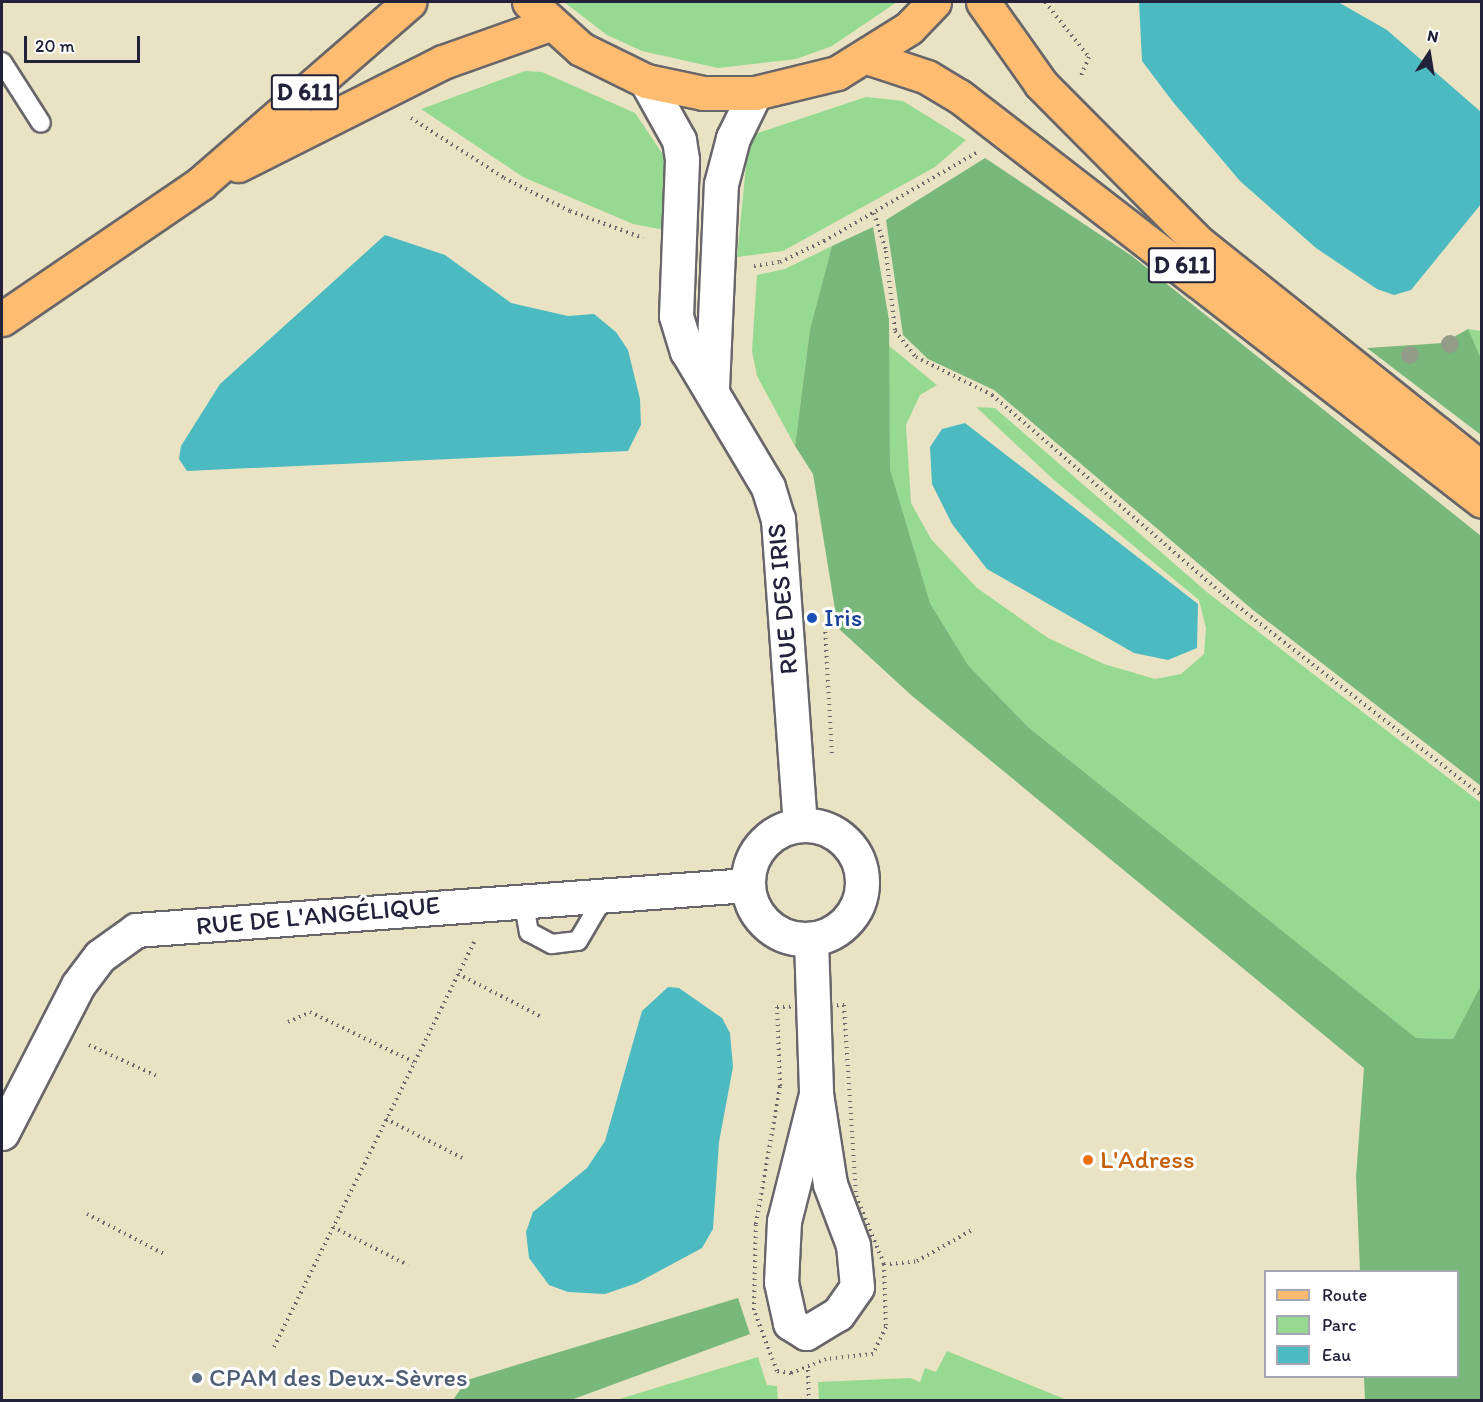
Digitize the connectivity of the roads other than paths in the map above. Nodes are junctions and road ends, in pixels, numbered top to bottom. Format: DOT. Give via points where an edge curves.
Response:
graph roads {
  1 [pos="409,2"];
  2 [pos="934,2"];
  3 [pos="982,2"];
  4 [pos="539,13"];
  5 [pos="867,57"];
  6 [pos="2,62"];
  7 [pos="646,81"];
  8 [pos="755,93"];
  9 [pos="41,123"];
  10 [pos="201,183"];
  11 [pos="4,316"];
  12 [pos="712,388"];
  13 [pos="1482,469"];
  14 [pos="1482,501"];
  15 [pos="800,825"];
  16 [pos="747,885"];
  17 [pos="605,895"];
  18 [pos="523,899"];
  19 [pos="811,940"];
  20 [pos="816,1094"];
  21 [pos="2,1133"];
  1 -- 10 [label="main road, D 611"];
  2 -- 5 [label="main road"];
  3 -- 13 [label="main road, D 611" via="1047,91 1247,285"];
  4 -- 7 [label="main road" via="581,49"];
  4 -- 10 [label="main road, D 611"];
  5 -- 8 [label="main road" via="797,87"];
  5 -- 14 [label="main road, D 611" via="927,77 998,125"];
  6 -- 9 [label="lane"];
  7 -- 8 [label="main road" via="703,93"];
  7 -- 12 [label="street, RUE DES IRIS" via="679,140 684,180 676,316 687,351"];
  8 -- 12 [label="street" via="725,160 715,268"];
  10 -- 11 [label="main road, D 611"];
  12 -- 15 [label="street, RUE DES IRIS" via="768,487 778,519"];
  15 -- 16 [label="street" via="783,829 756,851"];
  15 -- 19 [label="street" via="819,826 843,840 859,861 863,880 854,913 843,926"];
  16 -- 17 [label="street, RUE DE L'ANGÉLIQUE"];
  16 -- 19 [label="street" via="761,920 775,932"];
  17 -- 18 [label="street, RUE DE L'ANGÉLIQUE"];
  17 -- 18 [label="lane" via="578,941 552,944 529,932"];
  18 -- 21 [label="street, RUE DE L'ANGÉLIQUE" via="136,930 100,956 78,985"];
  19 -- 20 [label="street"];
  20 -- 20 [label="street" via="782,1243 784,1306 790,1323 806,1333 838,1314 857,1287 853,1245 830,1184"];
}
